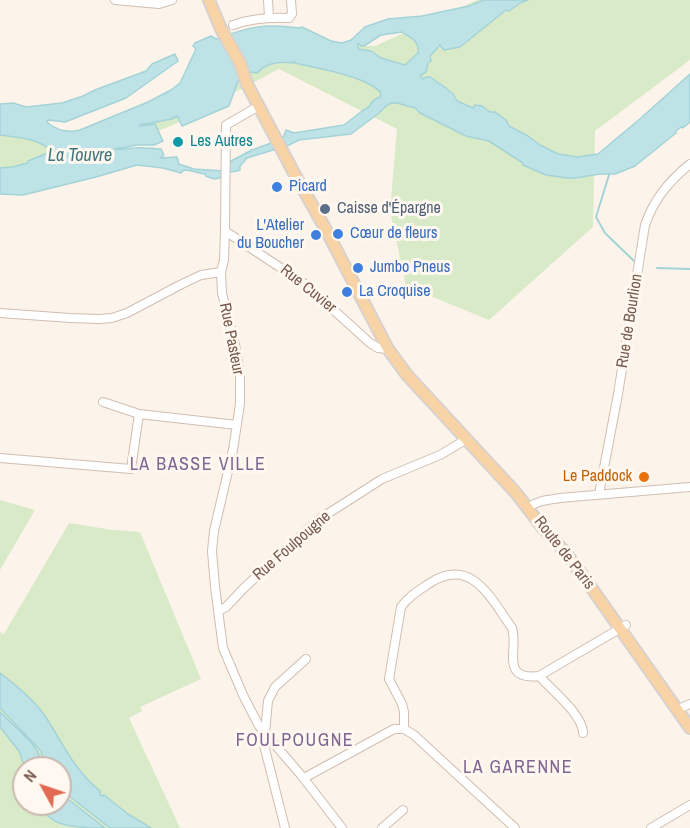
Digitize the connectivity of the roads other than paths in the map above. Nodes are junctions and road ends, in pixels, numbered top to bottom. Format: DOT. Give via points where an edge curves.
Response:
graph roads {
  1 [pos="115,0"];
  2 [pos="172,0"];
  3 [pos="201,0"];
  4 [pos="209,0"];
  5 [pos="268,0"];
  6 [pos="291,0"];
  7 [pos="269,17"];
  8 [pos="233,25"];
  9 [pos="218,31"];
  10 [pos="259,106"];
  11 [pos="690,164"];
  12 [pos="225,231"];
  13 [pos="221,273"];
  14 [pos="0,313"];
  15 [pos="388,349"];
  16 [pos="103,402"];
  17 [pos="139,414"];
  18 [pos="237,425"];
  19 [pos="467,439"];
  20 [pos="0,458"];
  21 [pos="690,487"];
  22 [pos="599,494"];
  23 [pos="528,508"];
  24 [pos="219,611"];
  25 [pos="623,627"];
  26 [pos="306,659"];
  27 [pos="539,676"];
  28 [pos="687,705"];
  29 [pos="266,714"];
  30 [pos="690,717"];
  31 [pos="254,718"];
  32 [pos="690,728"];
  33 [pos="404,729"];
  34 [pos="265,734"];
  35 [pos="583,734"];
  36 [pos="304,778"];
  37 [pos="690,806"];
  38 [pos="403,810"];
  39 [pos="285,828"];
  40 [pos="342,828"];
  41 [pos="382,828"];
  42 [pos="515,828"];
  43 [pos="651,828"];
  1 -- 2 [label="street" via="159,4"];
  3 -- 9 [label="main road"];
  4 -- 9 [label="main road"];
  5 -- 7 [label="street"];
  6 -- 7 [label="street" via="289,18"];
  7 -- 8 [label="street"];
  9 -- 10 [label="main road, Route de Paris" via="240,63"];
  10 -- 12 [label="street, Rue Pasteur" via="226,125"];
  10 -- 15 [label="main road, Route de Paris"];
  11 -- 22 [label="street, Rue de Bourlion" via="664,188 645,225"];
  12 -- 13 [label="street, Rue Pasteur"];
  12 -- 15 [label="street, Rue Cuvier" via="305,284 370,343"];
  13 -- 14 [label="street" via="201,275 112,318"];
  13 -- 18 [label="street, Rue Pasteur" via="240,377"];
  15 -- 19 [label="main road, Route de Paris"];
  16 -- 17 [label="street"];
  17 -- 18 [label="street"];
  17 -- 20 [label="street" via="131,469"];
  18 -- 24 [label="street, Rue Pasteur" via="212,551"];
  19 -- 23 [label="main road, Route de Paris"];
  19 -- 24 [label="street, Rue Foulpougne" via="382,479 318,520"];
  21 -- 22 [label="street"];
  22 -- 23 [label="street" via="540,501"];
  23 -- 25 [label="main road, Route de Paris" via="584,573"];
  24 -- 31 [label="street, Rue Pasteur" via="223,648"];
  25 -- 27 [label="street"];
  25 -- 28 [label="main road, Route de Paris"];
  25 -- 32 [label="main road, Route de Paris"];
  26 -- 29 [label="street" via="275,687"];
  27 -- 33 [label="street" via="525,676 514,668 515,635 483,588 458,574 440,577 407,598 401,607 389,679 402,704"];
  27 -- 35 [label="street" via="577,716"];
  28 -- 30 [label="main road, Route de Paris"];
  29 -- 31 [label="street"];
  29 -- 34 [label="street"];
  31 -- 34 [label="street, Rue Pasteur"];
  33 -- 36 [label="street" via="394,729"];
  33 -- 42 [label="street"];
  34 -- 36 [label="street"];
  34 -- 39 [label="street, Rue Pasteur" via="264,745"];
  36 -- 40 [label="street"];
  37 -- 43 [label="street"];
  38 -- 41 [label="street"];
}
